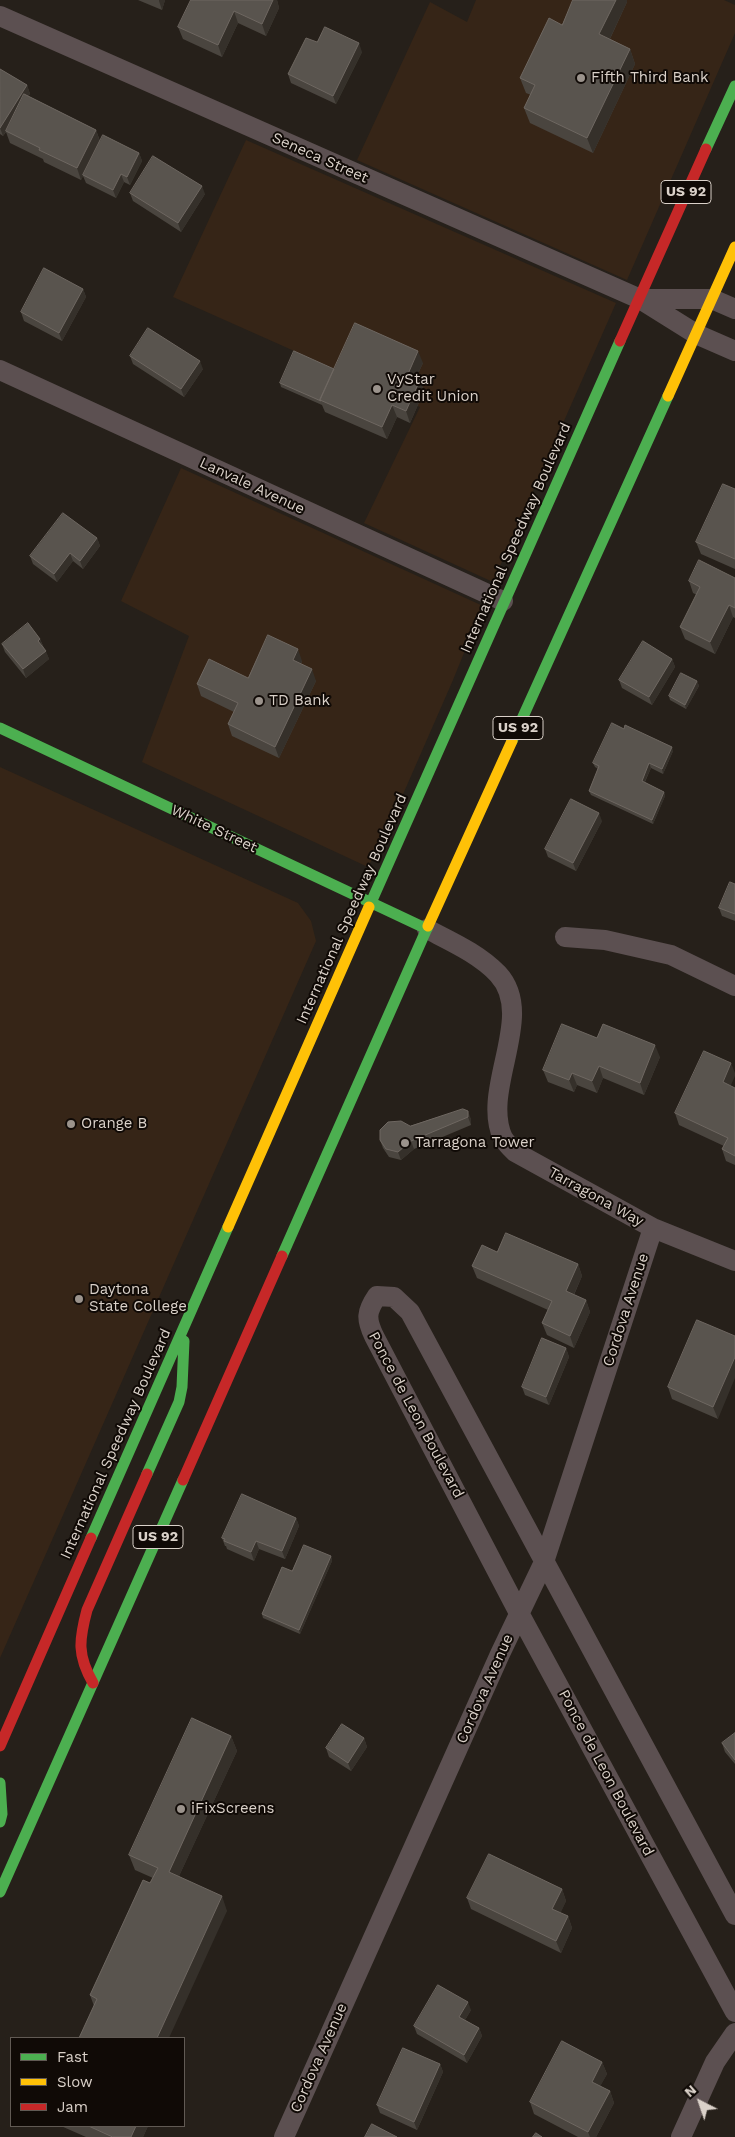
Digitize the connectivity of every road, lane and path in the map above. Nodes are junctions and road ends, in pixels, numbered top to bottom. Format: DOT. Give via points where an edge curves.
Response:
graph roads {
  1 [pos="0,16"];
  2 [pos="735,86"];
  3 [pos="735,247"];
  4 [pos="712,299"];
  5 [pos="640,300"];
  6 [pos="735,309"];
  7 [pos="696,334"];
  8 [pos="735,351"];
  9 [pos="0,370"];
  10 [pos="503,601"];
  11 [pos="0,728"];
  12 [pos="371,903"];
  13 [pos="427,929"];
  14 [pos="566,937"];
  15 [pos="735,986"];
  16 [pos="653,1228"];
  17 [pos="735,1261"];
  18 [pos="184,1327"];
  19 [pos="544,1562"];
  20 [pos="519,1613"];
  21 [pos="93,1684"];
  22 [pos="0,1746"];
  23 [pos="0,1783"];
  24 [pos="0,1822"];
  25 [pos="0,1892"];
  26 [pos="735,1915"];
  27 [pos="735,2012"];
  28 [pos="735,2033"];
  29 [pos="284,2137"];
  30 [pos="681,2137"];
  1 -- 5 [label="street, Seneca Street"];
  2 -- 5 [label="main road, International Speedway Boulevard / US 92" via="652,266"];
  3 -- 4 [label="main road, US 92"];
  4 -- 5 [label="street"];
  4 -- 6 [label="street"];
  4 -- 7 [label="main road, US 92"];
  5 -- 7 [label="street, Seneca Street"];
  5 -- 10 [label="main road, International Speedway Boulevard / US 92"];
  7 -- 8 [label="street, Seneca Street"];
  7 -- 13 [label="main road, US 92"];
  9 -- 10 [label="street, Lanvale Avenue"];
  10 -- 12 [label="main road, International Speedway Boulevard / US 92"];
  11 -- 12 [label="main road, White Street"];
  12 -- 13 [label="main road, White Street"];
  12 -- 18 [label="main road, International Speedway Boulevard / US 92"];
  13 -- 16 [label="street, Tarragona Way" via="477,956 499,975 510,996 510,1029 497,1096 499,1128 504,1140 515,1152"];
  13 -- 21 [label="main road, US 92"];
  14 -- 15 [label="street" via="605,940 671,955"];
  16 -- 17 [label="street, Tarragona Way"];
  16 -- 19 [label="street, Cordova Avenue"];
  18 -- 21 [label="main road" via="180,1402 87,1610 81,1631 79,1651"];
  18 -- 22 [label="main road, International Speedway Boulevard / US 92"];
  19 -- 20 [label="street, Cordova Avenue"];
  19 -- 20 [label="street, Ponce de Leon Boulevard" via="410,1312 394,1297 377,1296 368,1309 368,1324"];
  19 -- 26 [label="street, Ponce de Leon Boulevard"];
  20 -- 27 [label="street, Ponce de Leon Boulevard"];
  20 -- 29 [label="street, Cordova Avenue"];
  21 -- 25 [label="main road, US 92"];
  23 -- 24 [label="main road"];
  28 -- 30 [label="street" via="715,2062"];
}
